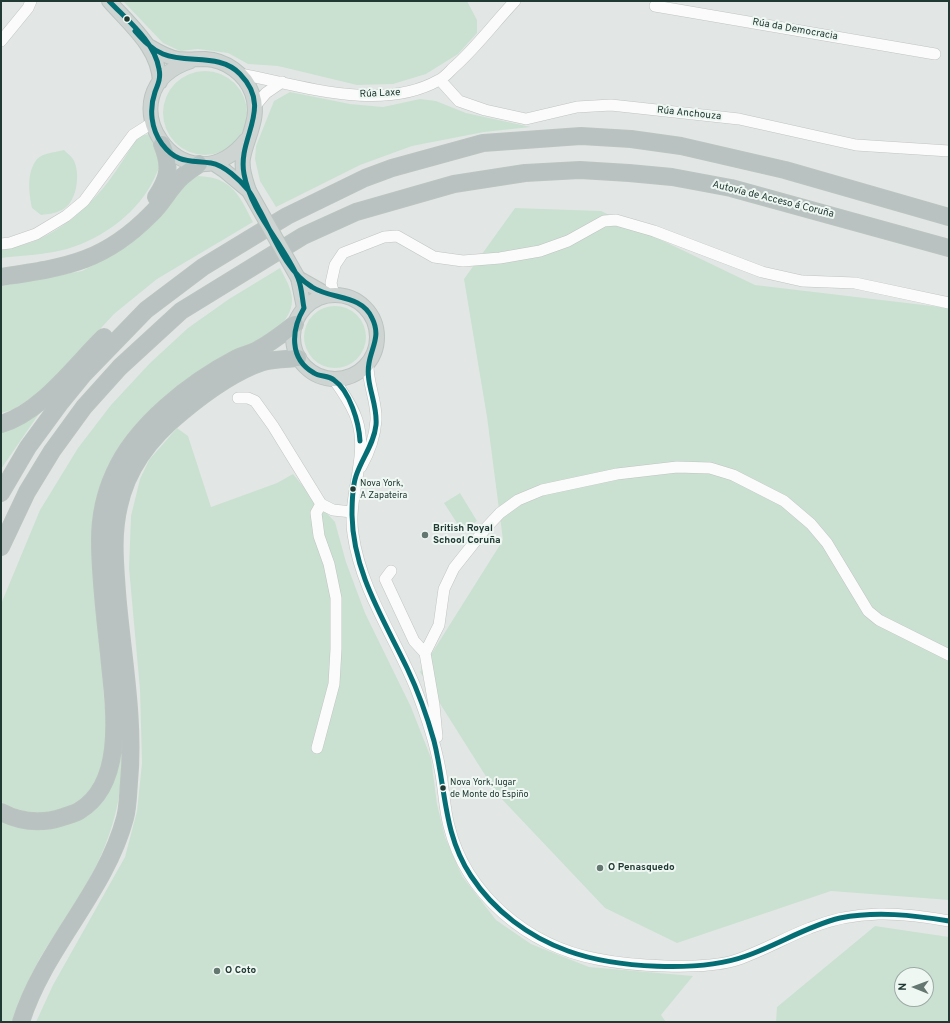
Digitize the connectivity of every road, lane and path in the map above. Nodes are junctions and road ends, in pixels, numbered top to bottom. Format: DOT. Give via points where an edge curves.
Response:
graph roads {
  1 [pos="31,1"];
  2 [pos="109,1"];
  3 [pos="515,1"];
  4 [pos="655,6"];
  5 [pos="690,6"];
  6 [pos="1,41"];
  7 [pos="148,45"];
  8 [pos="935,54"];
  9 [pos="194,60"];
  10 [pos="240,74"];
  11 [pos="440,80"];
  12 [pos="160,82"];
  13 [pos="282,82"];
  14 [pos="255,106"];
  15 [pos="152,123"];
  16 [pos="248,138"];
  17 [pos="162,144"];
  18 [pos="949,151"];
  19 [pos="206,163"];
  20 [pos="249,191"];
  21 [pos="949,217"];
  22 [pos="1,244"];
  23 [pos="949,248"];
  24 [pos="203,267"];
  25 [pos="1,269"];
  26 [pos="1,277"];
  27 [pos="298,278"];
  28 [pos="331,295"];
  29 [pos="949,303"];
  30 [pos="304,308"];
  31 [pos="295,324"];
  32 [pos="298,358"];
  33 [pos="368,362"];
  34 [pos="334,379"];
  35 [pos="238,398"];
  36 [pos="1,424"];
  37 [pos="356,477"];
  38 [pos="1,493"];
  39 [pos="321,504"];
  40 [pos="352,512"];
  41 [pos="1,546"];
  42 [pos="391,571"];
  43 [pos="425,653"];
  44 [pos="949,655"];
  45 [pos="317,748"];
  46 [pos="441,772"];
  47 [pos="1,812"];
  48 [pos="949,921"];
  49 [pos="21,1022"];
  1 -- 6 [label="street"];
  2 -- 7 [label="main road"];
  3 -- 11 [label="street, Rúa Laxe" via="466,57"];
  4 -- 5 [label="street, Rúa da Democracia"];
  5 -- 8 [label="street, Rúa da Democracia"];
  7 -- 9 [label="main road" via="162,54 177,59"];
  7 -- 12 [label="main road" via="160,71"];
  9 -- 10 [label="main road" via="218,61"];
  9 -- 12 [label="main road" via="181,64"];
  10 -- 13 [label="street, Rúa Laxe"];
  10 -- 14 [label="main road" via="253,94"];
  11 -- 13 [label="street, Rúa Laxe" via="402,94 373,96 344,95"];
  11 -- 18 [label="street, Rúa Anchouza" via="459,101 484,110 526,119 577,107 611,105 739,119 856,145"];
  12 -- 15 [label="main road" via="151,109"];
  13 -- 14 [label="street" via="266,93"];
  14 -- 16 [label="main road" via="255,118"];
  15 -- 17 [label="main road"];
  15 -- 22 [label="street" via="133,135 84,201 66,216 36,234"];
  16 -- 19 [label="main road" via="227,158"];
  16 -- 20 [label="main road" via="242,160"];
  17 -- 19 [label="main road" via="179,157"];
  17 -- 25 [label="highway" via="168,159 164,185 143,212 128,226 106,242 79,254 50,262"];
  19 -- 20 [label="main road" via="226,171"];
  19 -- 26 [label="highway" via="177,181 153,213 121,242 104,252 64,266"];
  20 -- 27 [label="main road, bridge"];
  21 -- 24 [label="highway" via="785,170 681,146 631,139 574,136 483,143 392,168 364,178 287,216"];
  23 -- 41 [label="highway, Autovía de Acceso á Coruña" via="731,188 672,177 580,170 525,173 454,184 356,212 303,236 181,311 120,367 84,407 52,451 27,492"];
  24 -- 36 [label="highway" via="180,276 136,307 61,382 28,411 12,421"];
  24 -- 38 [label="highway" via="146,310 83,375 28,447"];
  27 -- 28 [label="main road"];
  27 -- 30 [label="main road"];
  28 -- 29 [label="street" via="334,265 343,254 384,237 397,236 434,257 463,261 540,251 568,241 604,221 616,220 802,282 855,283"];
  28 -- 30 [label="main road" via="319,298"];
  28 -- 33 [label="main road" via="345,296 356,301 366,308 372,318 376,329 376,341 374,352"];
  30 -- 31 [label="main road"];
  31 -- 32 [label="main road" via="294,347"];
  31 -- 47 [label="highway" via="273,341 237,358 175,400 137,436 125,453 107,493 100,538 101,574 115,717 112,759 105,780 94,797 79,811 51,821 26,821"];
  32 -- 34 [label="main road" via="313,373"];
  32 -- 49 [label="highway" via="264,362 236,374 208,392 158,434 144,451 127,481 119,504 114,549 131,763 126,816 111,859 40,977"];
  33 -- 34 [label="main road" via="359,372"];
  33 -- 37 [label="street" via="376,420 373,440"];
  34 -- 37 [label="street" via="358,421 360,450"];
  35 -- 39 [label="street" via="248,398 255,402 273,426"];
  37 -- 40 [label="street"];
  39 -- 40 [label="street" via="334,510"];
  39 -- 45 [label="street" via="316,513 319,536 329,564 336,598 336,649 334,684"];
  40 -- 46 [label="street" via="352,534 368,588 416,688 433,737"];
  42 -- 43 [label="street" via="384,579 414,641"];
  43 -- 44 [label="street" via="439,625 444,589 454,568 500,513 518,500 542,490 617,474 677,467 718,470 784,501 811,524 827,543 868,611 884,624"];
  43 -- 46 [label="street"];
  46 -- 48 [label="street" via="443,801 449,829 459,855 477,885 496,907 518,926 543,941 568,951 597,959 627,963 683,966 709,964 732,961 842,917 874,913 908,914"];
}
